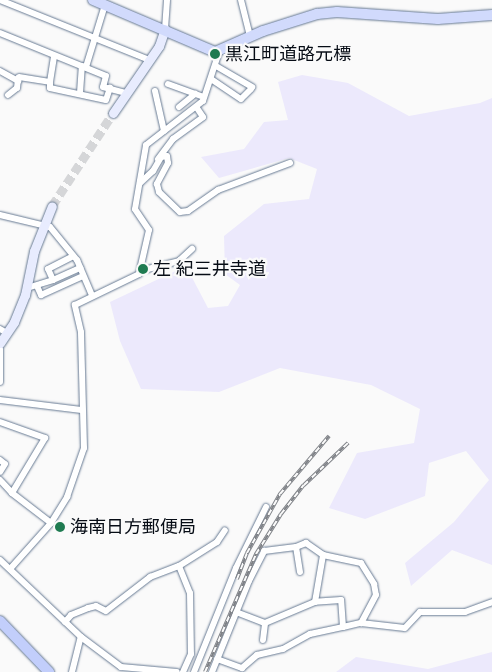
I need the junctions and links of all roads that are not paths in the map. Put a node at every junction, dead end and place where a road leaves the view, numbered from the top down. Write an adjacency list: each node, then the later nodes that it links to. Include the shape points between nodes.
1 (0, 0): 10 (street)
2 (93, 0): 5 (main road)
3 (167, 0): 7 (street)
4 (241, 0): 9 (street)
5 (105, 5): 7 (main road); 10 (street)
6 (492, 15): 9 (main road, via 438,19 337,12 317,14)
7 (165, 29): 11 (main road); 13 (main road)
8 (0, 34): 12 (street)
9 (250, 36): 11 (main road)
10 (97, 39): 13 (street); 15 (street)
11 (219, 52): 14 (street)
12 (54, 56): 15 (street); 19 (street)
13 (149, 60): 23 (main road)
14 (216, 66): 18 (street); 28 (street, via 252,88)
15 (84, 67): 21 (street, via 106,76 103,87); 24 (street)
16 (0, 72): 17 (street)
17 (19, 78): 19 (street); 26 (street, via 16,88)
18 (211, 79): 27 (street); 28 (street)
19 (50, 82): 24 (street, via 50,88)
20 (168, 84): 25 (street)
21 (110, 88): 23 (street); 24 (street, via 106,100)
22 (155, 91): 33 (street)
23 (126, 92): 32 (main road)
24 (80, 93)
25 (195, 94): 27 (street); 30 (street)
26 (8, 95)
27 (204, 98): 31 (street)
28 (241, 99): 29 (street)
29 (248, 104)
30 (179, 107)
31 (197, 108): 33 (street); 35 (street, via 203,117 173,139 158,156)
32 (113, 113)
33 (164, 131): 36 (street, via 146,145)
34 (290, 163): 35 (street, via 218,190 188,211 180,212 159,192 156,184 168,163 167,156 161,157)
35 (157, 164): 36 (street)
36 (140, 183): 43 (street, via 135,208 149,230)
37 (52, 206): 39 (main road)
38 (0, 215): 39 (street)
39 (44, 223): 41 (street, via 50,226); 47 (main road)
40 (192, 249): 43 (street, via 178,261)
41 (73, 256): 42 (street); 45 (street, via 48,269)
42 (80, 268): 44 (street); 45 (street)
43 (140, 271): 48 (street, via 133,279)
44 (83, 276): 46 (street, via 41,295); 48 (street)
45 (53, 280): 46 (street)
46 (37, 286): 47 (street)
47 (26, 288): 49 (main road)
48 (92, 296): 54 (street, via 75,305 81,332)
49 (4, 331): 50 (main road)
50 (0, 343)
51 (0, 349): 52 (street)
52 (0, 382)
53 (0, 400): 54 (street)
54 (81, 410): 61 (street, via 84,448 67,497)
55 (0, 422): 59 (street, via 45,438)
56 (0, 460): 57 (street, via 5,464)
57 (0, 472)
58 (0, 480): 59 (street)
59 (12, 493): 61 (street)
60 (266, 507): 86 (street, via 236,568)
61 (51, 522): 67 (street)
62 (225, 530): 66 (street, via 217,542)
63 (296, 547): 64 (street, via 306,543); 68 (street); 71 (street, via 264,551)
64 (323, 555): 69 (street); 74 (street, via 361,563 374,584 376,595)
65 (0, 560): 67 (street)
66 (179, 566): 73 (street, via 150,577 106,610 96,606 88,608 71,615); 85 (street, via 190,594 191,654)
67 (10, 569): 73 (street)
68 (300, 572)
69 (315, 602): 75 (street); 76 (street, via 341,600)
70 (492, 602): 74 (street, via 465,612 420,612 405,628)
71 (236, 612): 75 (street); 79 (street)
72 (0, 621): 82 (highway)
73 (65, 622): 77 (street)
74 (361, 623): 76 (street)
75 (265, 624): 78 (street)
76 (343, 626): 79 (street, via 310,634 283,649 257,656 242,668)
77 (81, 637): 80 (street); 83 (street)
78 (263, 640)
79 (217, 659): 87 (street)
80 (119, 669): 81 (street)
81 (143, 669): 84 (street)
82 (48, 672)
83 (72, 672)
84 (177, 672)
85 (183, 672)
86 (194, 672)
87 (212, 672)

